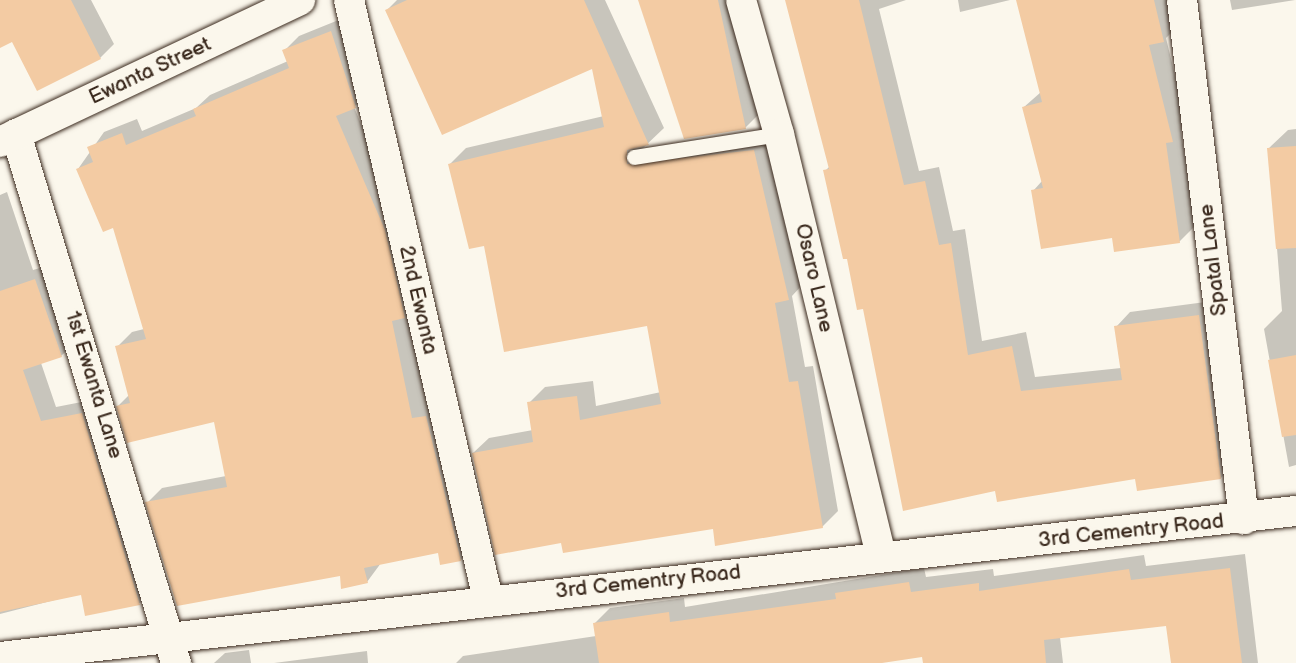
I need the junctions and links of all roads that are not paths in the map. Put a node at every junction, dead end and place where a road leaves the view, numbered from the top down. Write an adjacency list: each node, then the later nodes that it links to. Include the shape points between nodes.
1 (300, 0): 6 (street, Ewanta Street)
2 (349, 0): 11 (street, 2nd Ewanta)
3 (741, 0): 5 (street, Osaro Lane)
4 (1182, 0): 9 (street, Spatal Lane)
5 (779, 134): 7 (lane); 10 (street, Osaro Lane)
6 (8, 138): 12 (street, 1st Ewanta Lane)
7 (634, 157)
8 (1296, 511): 9 (street, 3rd Cementry Road)
9 (1244, 519): 10 (street, 3rd Cementry Road)
10 (881, 557): 11 (street, 3rd Cementry Road)
11 (488, 599): 12 (street, 3rd Cementry Road)
12 (174, 649): 13 (street, 3rd Cementry Road)
13 (0, 657)

